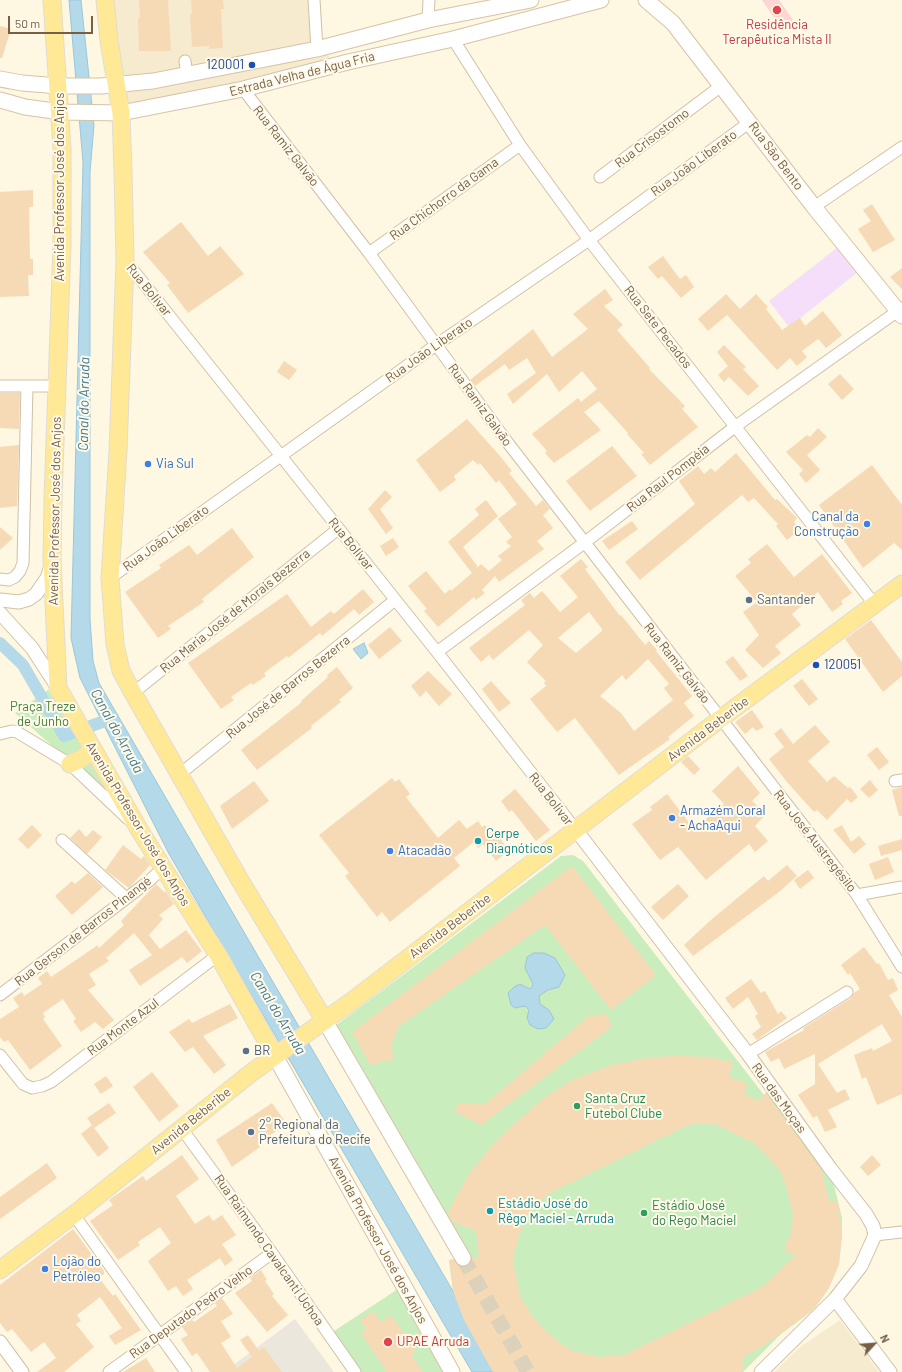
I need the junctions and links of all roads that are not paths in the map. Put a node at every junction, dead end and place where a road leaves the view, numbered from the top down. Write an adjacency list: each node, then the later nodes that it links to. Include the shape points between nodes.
1 (52, 0): 15 (main road, Avenida Professor José dos Anjos)
2 (105, 0): 14 (main road, via 109,40)
3 (314, 0): 12 (street)
4 (429, 0): 9 (street)
5 (531, 0): 9 (main road, Estrada Velha de Água Fria)
6 (601, 0): 11 (main road, Estrada Velha de Água Fria)
7 (646, 0): 10 (main road, Rua São Bento)
8 (662, 0): 10 (main road)
9 (428, 20): 12 (main road, Estrada Velha de Água Fria)
10 (672, 23): 16 (main road, Rua São Bento)
11 (453, 39): 17 (main road, Estrada Velha de Água Fria); 22 (street, Rua Sete Pecados)
12 (317, 49): 14 (main road, Estrada Velha de Água Fria, via 186,68)
13 (0, 79): 15 (main road, Estrada Velha de Água Fria)
14 (109, 85): 15 (main road, Estrada Velha de Água Fria); 20 (main road)
15 (67, 86): 19 (main road, Avenida Professor José dos Anjos)
16 (721, 86): 21 (main road, Rua São Bento); 24 (street, Rua Crisostomo)
17 (243, 89): 20 (main road, Estrada Velha de Água Fria); 27 (street, Rua Ramiz Galvão)
18 (0, 102): 19 (main road, Estrada Velha de Água Fria)
19 (69, 112): 20 (main road, Estrada Velha de Água Fria); 33 (main road, Avenida Professor José dos Anjos)
20 (121, 113): 28 (main road)
21 (750, 122): 25 (main road, Rua São Bento); 26 (street, Rua João Liberato)
22 (520, 145): 26 (street, Rua Sete Pecados); 27 (street, Rua Chichorro da Gama)
23 (902, 147): 25 (street)
24 (600, 177)
25 (814, 207): 29 (main road, Rua São Bento)
26 (589, 240): 30 (street, Rua João Liberato); 34 (street, Rua Sete Pecados)
27 (369, 253): 30 (street, Rua Ramiz Galvão)
28 (125, 260): 35 (street, Rua Bolivar); 40 (main road, via 118,451)
29 (901, 311): 34 (street, Rua Raul Pompéia)
30 (436, 345): 35 (street, Rua João Liberato); 37 (street, Rua Ramiz Galvão)
31 (0, 386): 32 (street)
32 (27, 386): 33 (street); 39 (street, via 23,563 15,577 9,580)
33 (57, 386): 38 (main road, Avenida Professor José dos Anjos)
34 (736, 426): 37 (street, Rua Raul Pompéia); 44 (street, Rua Sete Pecados)
35 (281, 455): 36 (street, Rua Bolivar); 40 (street, Rua João Liberato)
36 (338, 529): 43 (street, Rua Bolivar); 48 (street, Rua Maria José de Morais Bezerra)
37 (584, 543): 46 (street, Rua Raul Pompéia); 49 (street, Rua Ramiz Galvão)
38 (52, 560): 42 (street, via 47,578 36,594 19,602); 47 (main road, Avenida Professor José dos Anjos)
39 (0, 578)
40 (110, 578): 48 (main road, via 115,644 122,671)
41 (902, 584): 44 (main road, Avenida Beberibe)
42 (0, 600)
43 (395, 600): 46 (street, Rua Bolivar); 53 (street, Rua José de Barros Bezerra)
44 (875, 605): 49 (main road, Avenida Beberibe)
45 (0, 613): 47 (street, via 32,648)
46 (437, 652): 55 (street, Rua Bolivar)
47 (58, 688): 51 (main road, Avenida Professor José dos Anjos)
48 (133, 693): 53 (main road)
49 (720, 720): 55 (main road, Avenida Beberibe); 59 (street, Rua José Austregésilo)
50 (1, 733): 52 (street, via 17,732)
51 (91, 748): 52 (main road); 54 (main road, Avenida Professor José dos Anjos)
52 (70, 764): 54 (street)
53 (180, 774): 65 (main road)
54 (140, 830): 57 (main road, Avenida Professor José dos Anjos)
55 (576, 830): 65 (main road, Avenida Beberibe); 67 (street, Rua das Moças)
56 (62, 840): 60 (street)
57 (164, 867): 60 (street, Rua Gerson de Barros Pinangé); 61 (main road, Avenida Professor José dos Anjos)
58 (902, 887): 59 (street)
59 (857, 895): 62 (street, Rua José Austregésilo)
60 (126, 898): 64 (street, Rua Gerson de Barros Pinangé)
61 (218, 955): 66 (main road, Avenida Professor José dos Anjos); 68 (street, Rua Monte Azul, via 51,1082 32,1088 23,1084)
62 (902, 967)
63 (847, 992): 67 (street)
64 (0, 995)
65 (318, 1026): 66 (main road, Avenida Beberibe); 74 (main road)
66 (279, 1053): 69 (main road, Avenida Beberibe); 84 (main road, Avenida Professor José dos Anjos)
67 (748, 1054): 72 (street, Rua das Moças, via 866,1214)
68 (0, 1055)
69 (182, 1129): 70 (main road, Avenida Beberibe); 73 (street, Rua Raimundo Cavalcanti Uchoa)
70 (74, 1215): 75 (main road, Avenida Beberibe); 77 (street)
71 (902, 1232): 72 (street)
72 (875, 1235): 76 (street, via 861,1266)
73 (272, 1253): 77 (street, Rua Deputado Pedro Velho); 83 (street, Rua Raimundo Cavalcanti Uchoa)
74 (463, 1258)
75 (0, 1270)
76 (835, 1299): 79 (street); 85 (street)
77 (159, 1335): 81 (street, Rua Deputado Pedro Velho); 82 (street)
78 (0, 1342): 80 (street)
79 (887, 1371)
80 (22, 1372)
81 (109, 1372)
82 (186, 1372)
83 (355, 1372)
84 (452, 1372)
85 (761, 1372)

